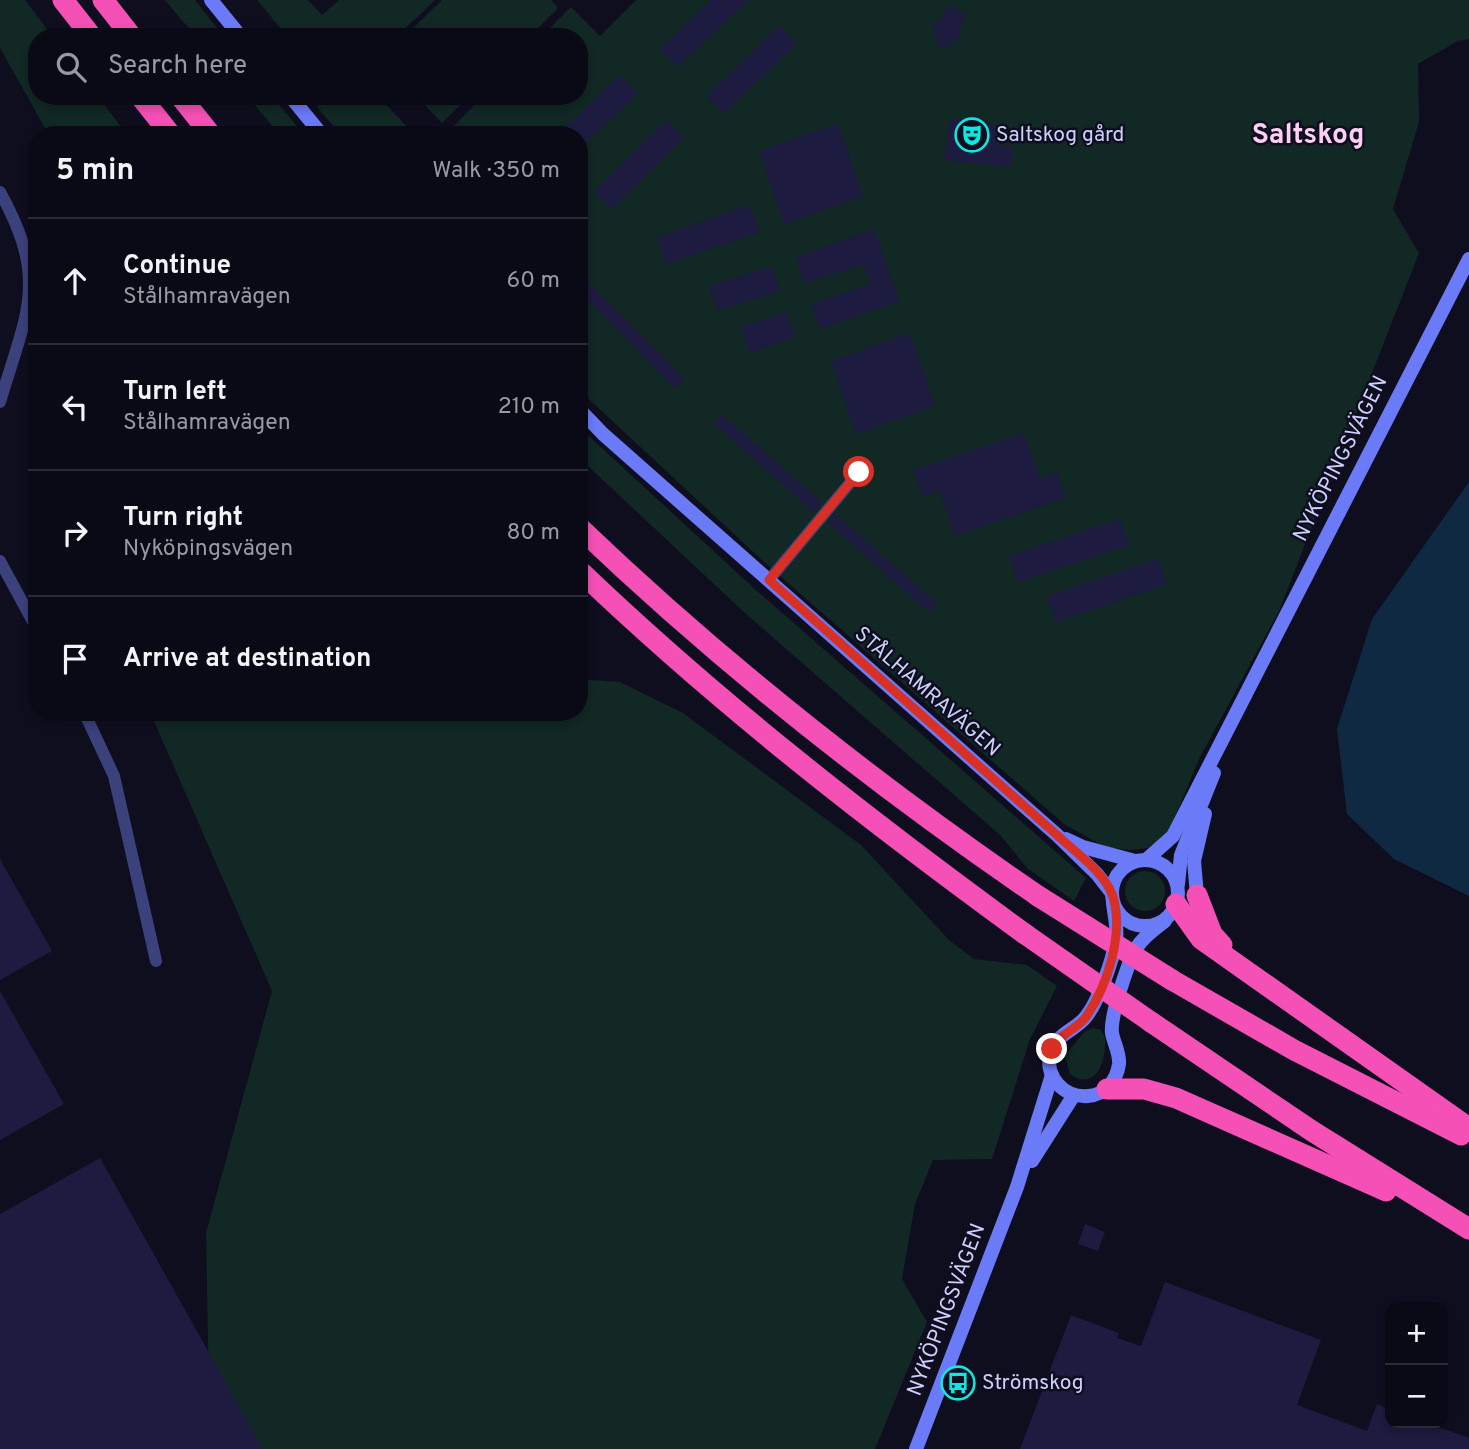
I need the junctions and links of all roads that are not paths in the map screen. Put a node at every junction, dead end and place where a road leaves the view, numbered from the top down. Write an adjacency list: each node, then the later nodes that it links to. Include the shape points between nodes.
1 (63, 0): 4 (highway)
2 (103, 0): 5 (highway)
3 (211, 0): 6 (main road)
4 (85, 28)
5 (125, 28)
6 (234, 28)
7 (147, 105): 10 (highway)
8 (187, 105): 11 (highway)
9 (297, 105): 12 (main road)
10 (164, 126)
11 (204, 126)
12 (315, 126)
13 (0, 192): 14 (street)
14 (28, 257)
15 (1469, 258): 25 (main road, NYKÖPINGSVÄGEN)
16 (28, 295): 17 (street)
17 (0, 402)
18 (588, 418): 23 (main road, STÅLHAMRAVÄGEN)
19 (859, 472): 23 (street)
20 (588, 535): 39 (highway, bridge, via 729,663 931,823 1172,980 1294,1050)
21 (0, 561): 24 (street)
22 (588, 578): 41 (highway, bridge, via 803,765 1025,934)
23 (769, 580): 28 (main road, STÅLHAMRAVÄGEN)
24 (28, 612)
25 (1251, 679): 27 (main road, NYKÖPINGSVÄGEN); 29 (main road, NYKÖPINGSVÄGEN, via 1173,836)
26 (88, 721): 33 (street, via 114,776)
27 (1215, 771): 30 (main road, via 1195,861); 32 (main road, NYKÖPINGSVÄGEN, via 1181,855)
28 (1057, 835): 29 (main road, STÅLHAMRAVÄGEN, via 1083,847); 31 (main road, STÅLHAMRAVÄGEN, via 1097,874)
29 (1140, 860): 31 (main road, via 1116,877); 32 (main road, via 1165,866)
30 (1197, 895): 34 (highway, via 1212,934)
31 (1112, 897): 32 (main road, via 1117,912 1132,924 1149,927); 35 (main road, NYKÖPINGSVÄGEN, via 1117,938 1103,981 1088,1014 1056,1040 1050,1058)
32 (1173, 903): 34 (highway, via 1201,939); 36 (main road, via 1137,947 1112,1023 1119,1066)
33 (156, 961)
34 (1252, 973): 38 (highway)
35 (1052, 1075): 37 (main road, via 1063,1090); 40 (main road, NYKÖPINGSVÄGEN)
36 (1107, 1088): 37 (main road, via 1092,1096); 41 (highway, via 1144,1089 1176,1098)
37 (1074, 1095): 40 (main road, NYKÖPINGSVÄGEN)
38 (1469, 1128)
39 (1469, 1139)
40 (1017, 1187): 42 (main road, NYKÖPINGSVÄGEN)
41 (1462, 1226)
42 (916, 1449)

